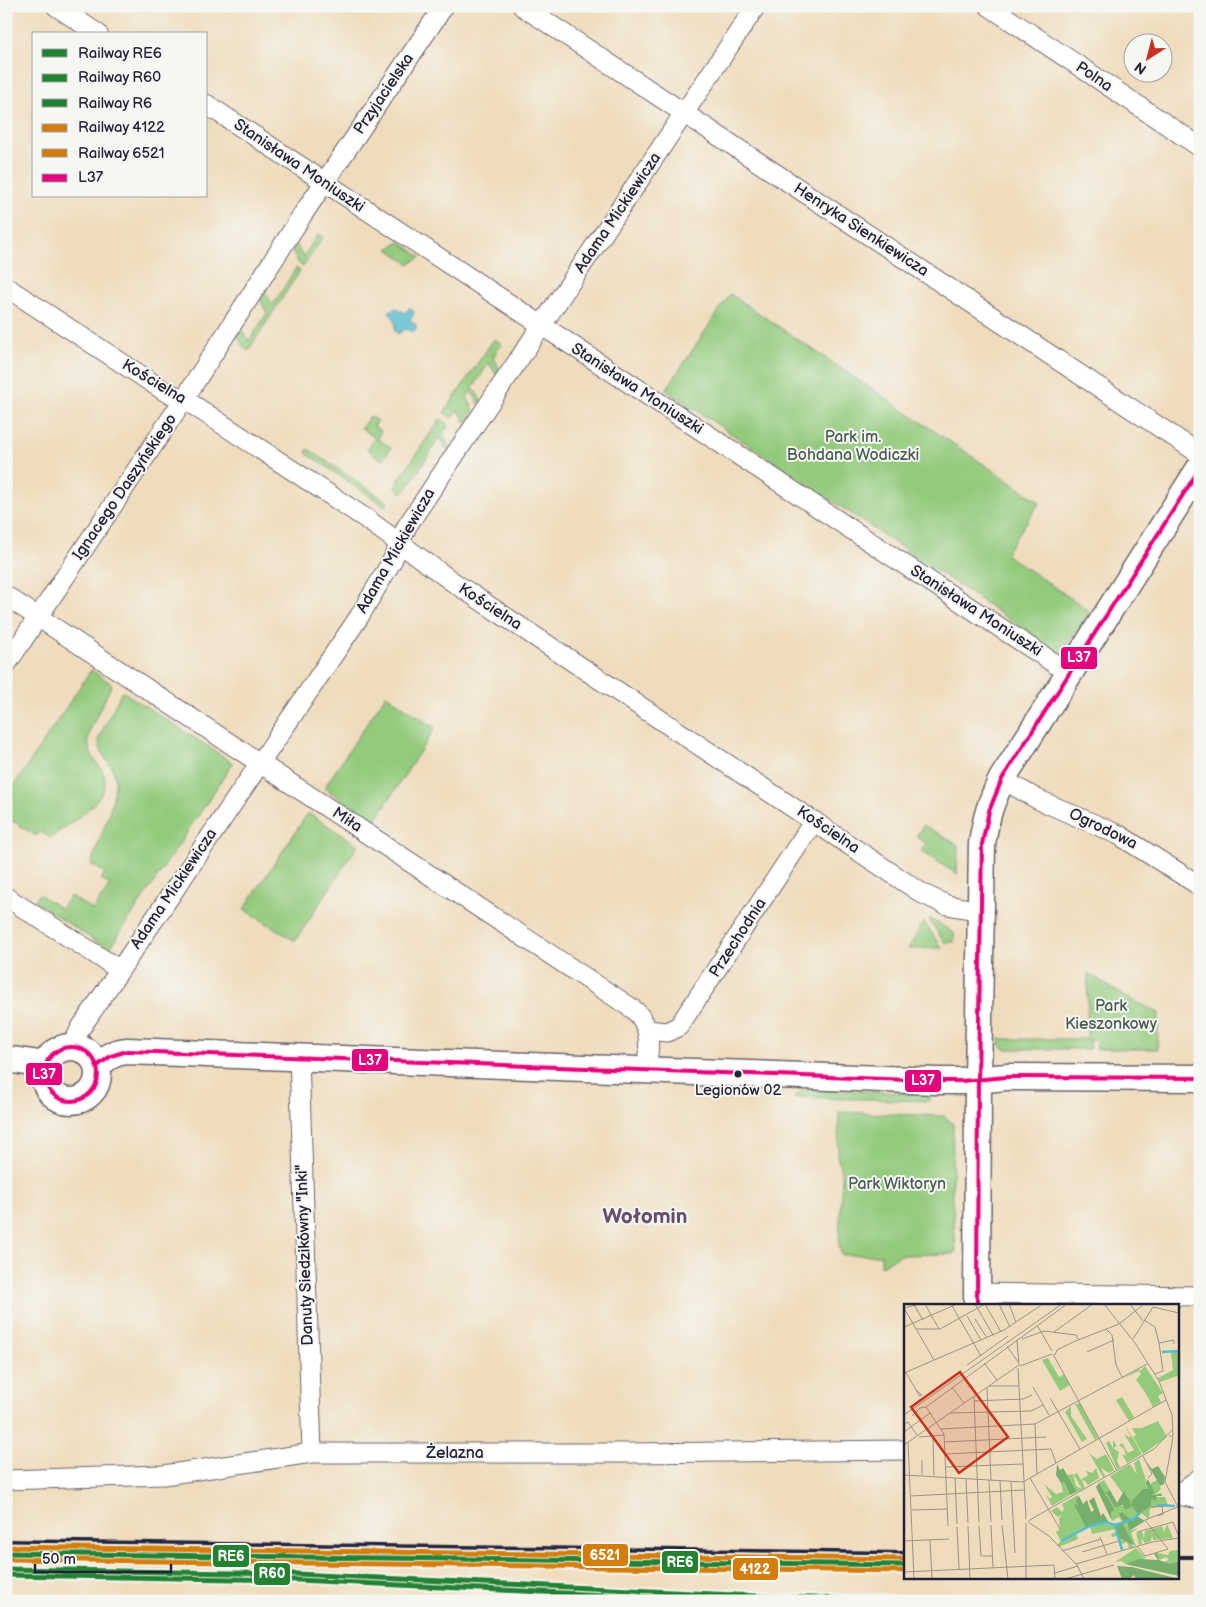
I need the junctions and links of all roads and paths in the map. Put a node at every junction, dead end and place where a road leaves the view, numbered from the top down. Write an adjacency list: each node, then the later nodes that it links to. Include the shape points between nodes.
1 (56, 6): 6 (street)
2 (444, 6): 10 (street, Przyjacielska)
3 (522, 6): 8 (street, Henryka Sienkiewicza)
4 (756, 6): 8 (street, Adama Mickiewicza)
5 (989, 6): 9 (street, Polna)
6 (95, 32)
7 (208, 105): 10 (street, Stanisława Moniuszki)
8 (685, 113): 12 (street, Adama Mickiewicza); 14 (street, Henryka Sienkiewicza)
9 (1200, 147)
10 (325, 182): 12 (street, Stanisława Moniuszki); 13 (street, Ignacego Daszyńskiego)
11 (6, 287): 13 (street, Kościelna, via 166,392)
12 (542, 327): 16 (street, Adama Mickiewicza, via 407,526); 20 (street, Stanisława Moniuszki)
13 (184, 399): 16 (street, Kościelna); 18 (street, Ignacego Daszyńskiego)
14 (1200, 454)
15 (1200, 468): 20 (street)
16 (401, 544): 21 (street, Adama Mickiewicza, via 358,617); 23 (street, Kościelna, via 453,582)
17 (6, 596): 18 (street, Miła)
18 (38, 617): 19 (street, Ignacego Daszyńskiego); 21 (street, Miła)
19 (6, 665)
20 (1069, 673): 22 (street)
21 (260, 763): 27 (street, Adama Mickiewicza); 28 (street, Miła, via 633,1009)
22 (1002, 779): 24 (street, Ogrodowa, via 1037,799 1119,834); 26 (street, via 990,804 982,844)
23 (814, 821): 26 (street, Kościelna, via 931,898 947,905); 28 (street, Przechodnia, via 679,1026 667,1032)
24 (1199, 884)
25 (6, 897): 27 (street)
26 (981, 911): 36 (street)
27 (120, 970): 29 (street, Adama Mickiewicza, via 80,1028)
28 (648, 1030): 34 (street)
29 (72, 1047): 32 (street, via 53,1054); 33 (street, via 85,1050)
30 (299, 1056): 33 (street, via 127,1051 110,1055); 34 (street); 40 (street, Danuty Siedzikówny "Inki")
31 (6, 1059): 32 (street)
32 (46, 1065): 33 (street, via 45,1080 52,1093 72,1102 85,1098 95,1087 99,1073)
33 (97, 1066)
34 (646, 1069): 36 (street, via 944,1081)
35 (1200, 1078): 36 (street)
36 (978, 1079): 38 (street)
37 (1200, 1296): 38 (street)
38 (977, 1299)
39 (904, 1450): 40 (street, Żelazna)
40 (312, 1453): 42 (street, Żelazna, via 164,1475)
41 (1200, 1478): 43 (street)
42 (6, 1480)
43 (1178, 1494)
44 (1178, 1495): 45 (street)
45 (1200, 1499)

